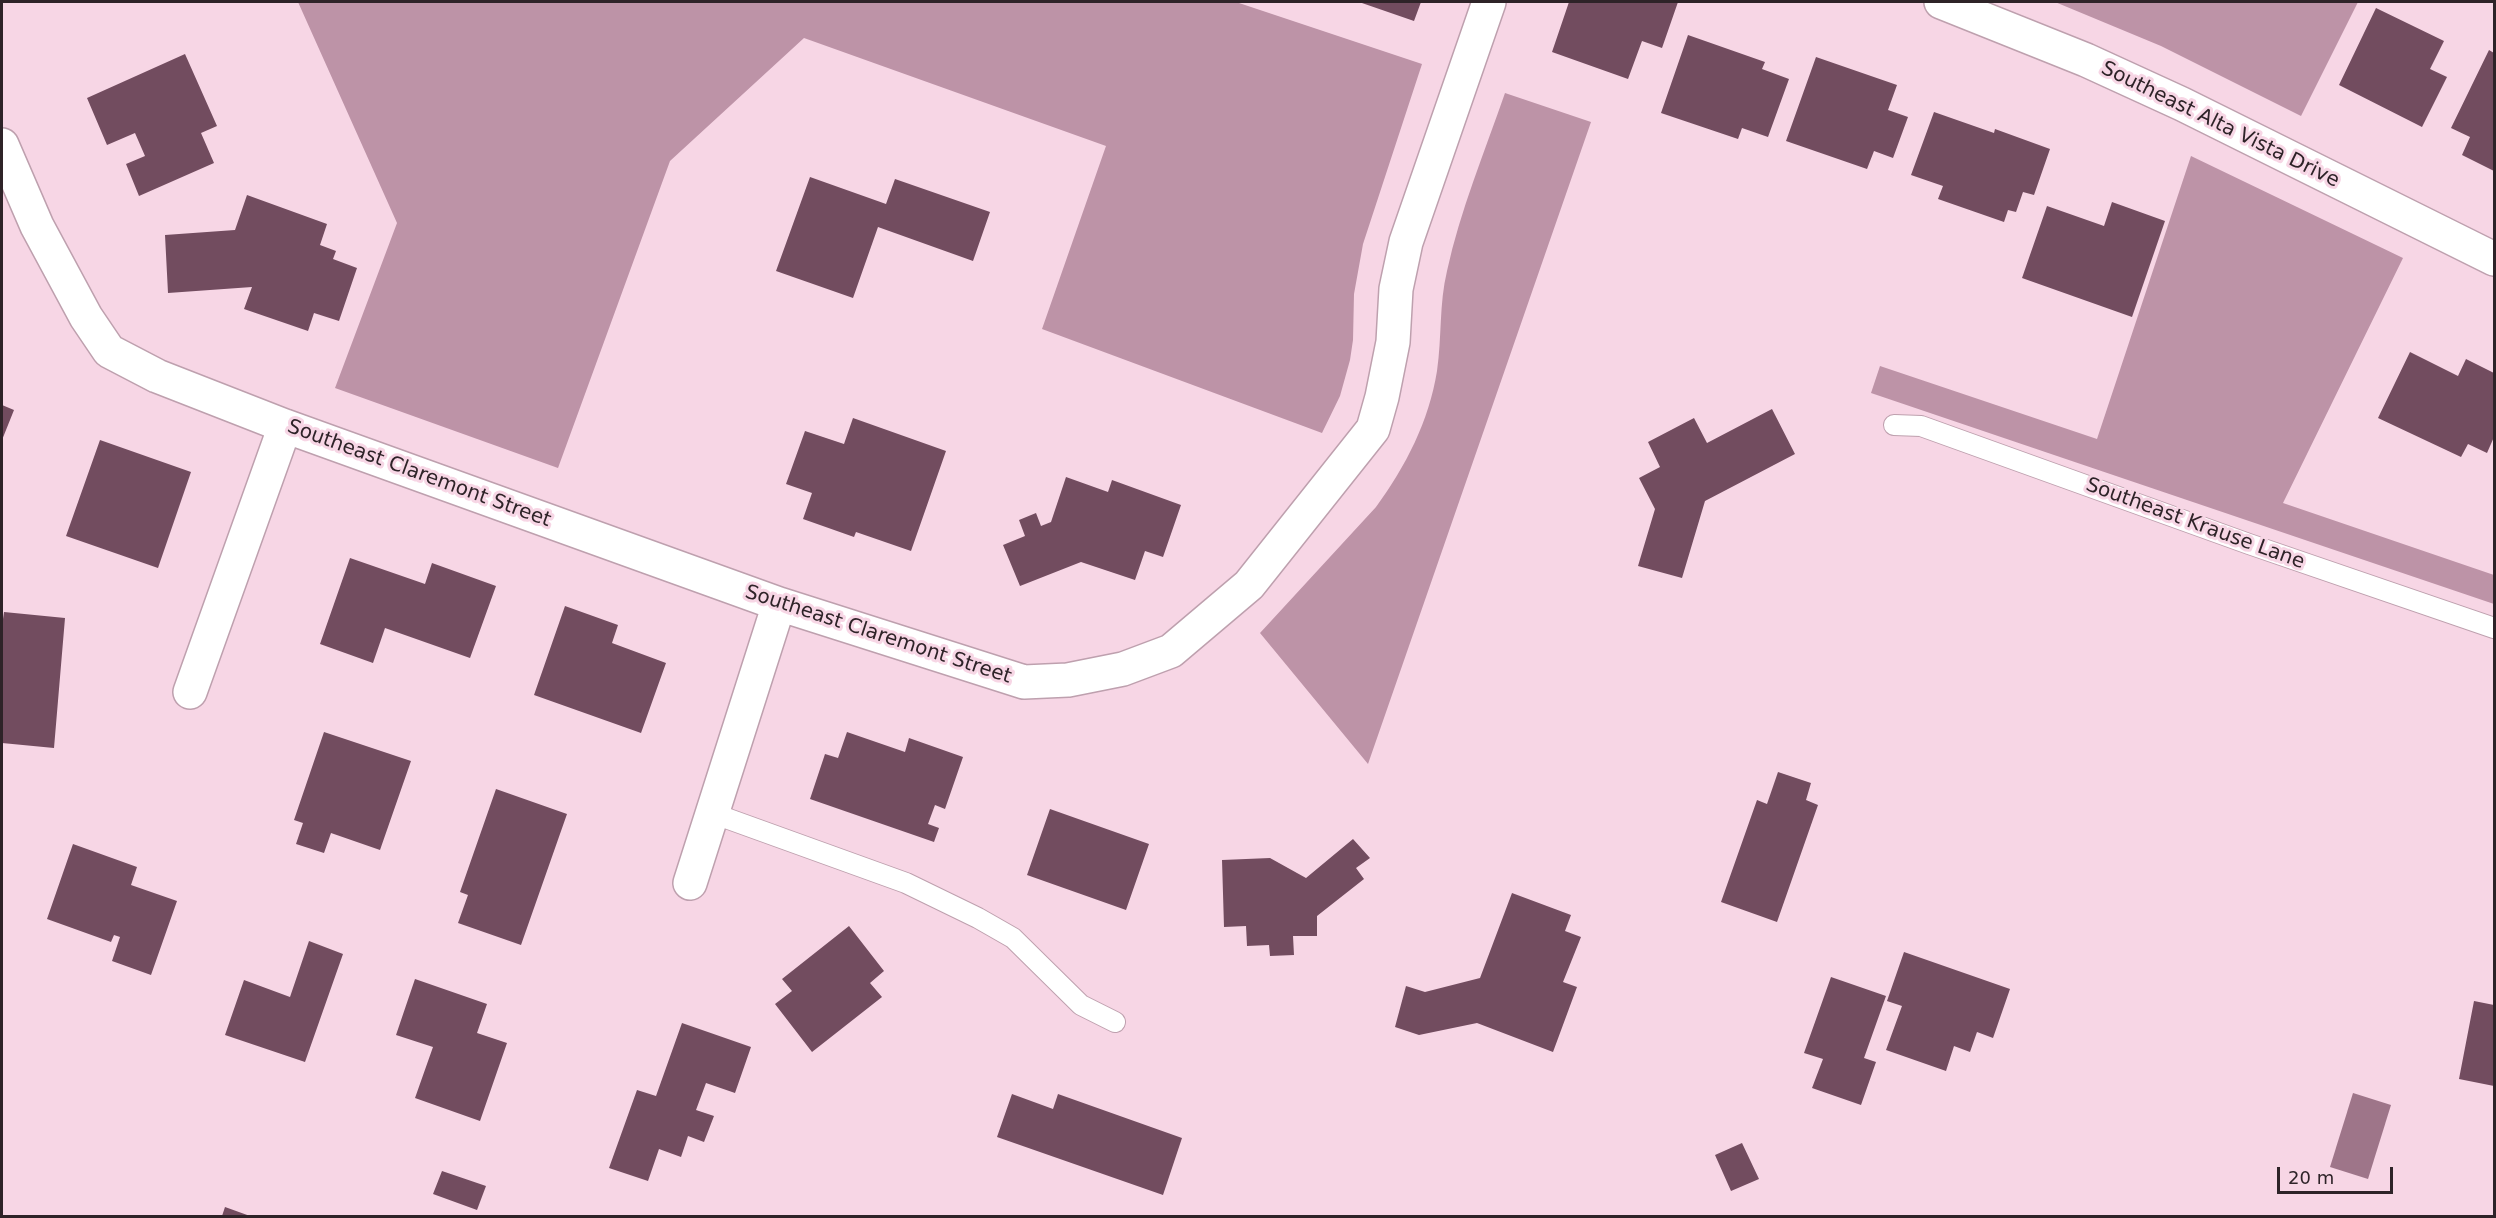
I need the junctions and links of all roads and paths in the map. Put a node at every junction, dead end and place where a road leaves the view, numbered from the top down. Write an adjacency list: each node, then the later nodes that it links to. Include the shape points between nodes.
1 (1489, 2): 7 (street, Southeast Claremont Street, via 1406,242 1396,289 1393,342 1373,429 1249,585 1171,651 1124,669 1068,680 1024,682)
2 (1941, 2): 4 (street, Southeast Alta Vista Drive, via 2086,60)
3 (2, 145): 6 (street, Southeast Claremont Street, via 37,226 109,351 157,376)
4 (2494, 259)
5 (1894, 425): 8 (lane, Southeast Krause Lane, via 1921,426)
6 (285, 426): 7 (street, Southeast Claremont Street); 9 (street)
7 (779, 604): 10 (street)
8 (2494, 628)
9 (190, 692)
10 (712, 813): 11 (street); 12 (lane, via 906,883 978,918 1013,938 1081,1005)
11 (690, 883)
12 (1115, 1022)

